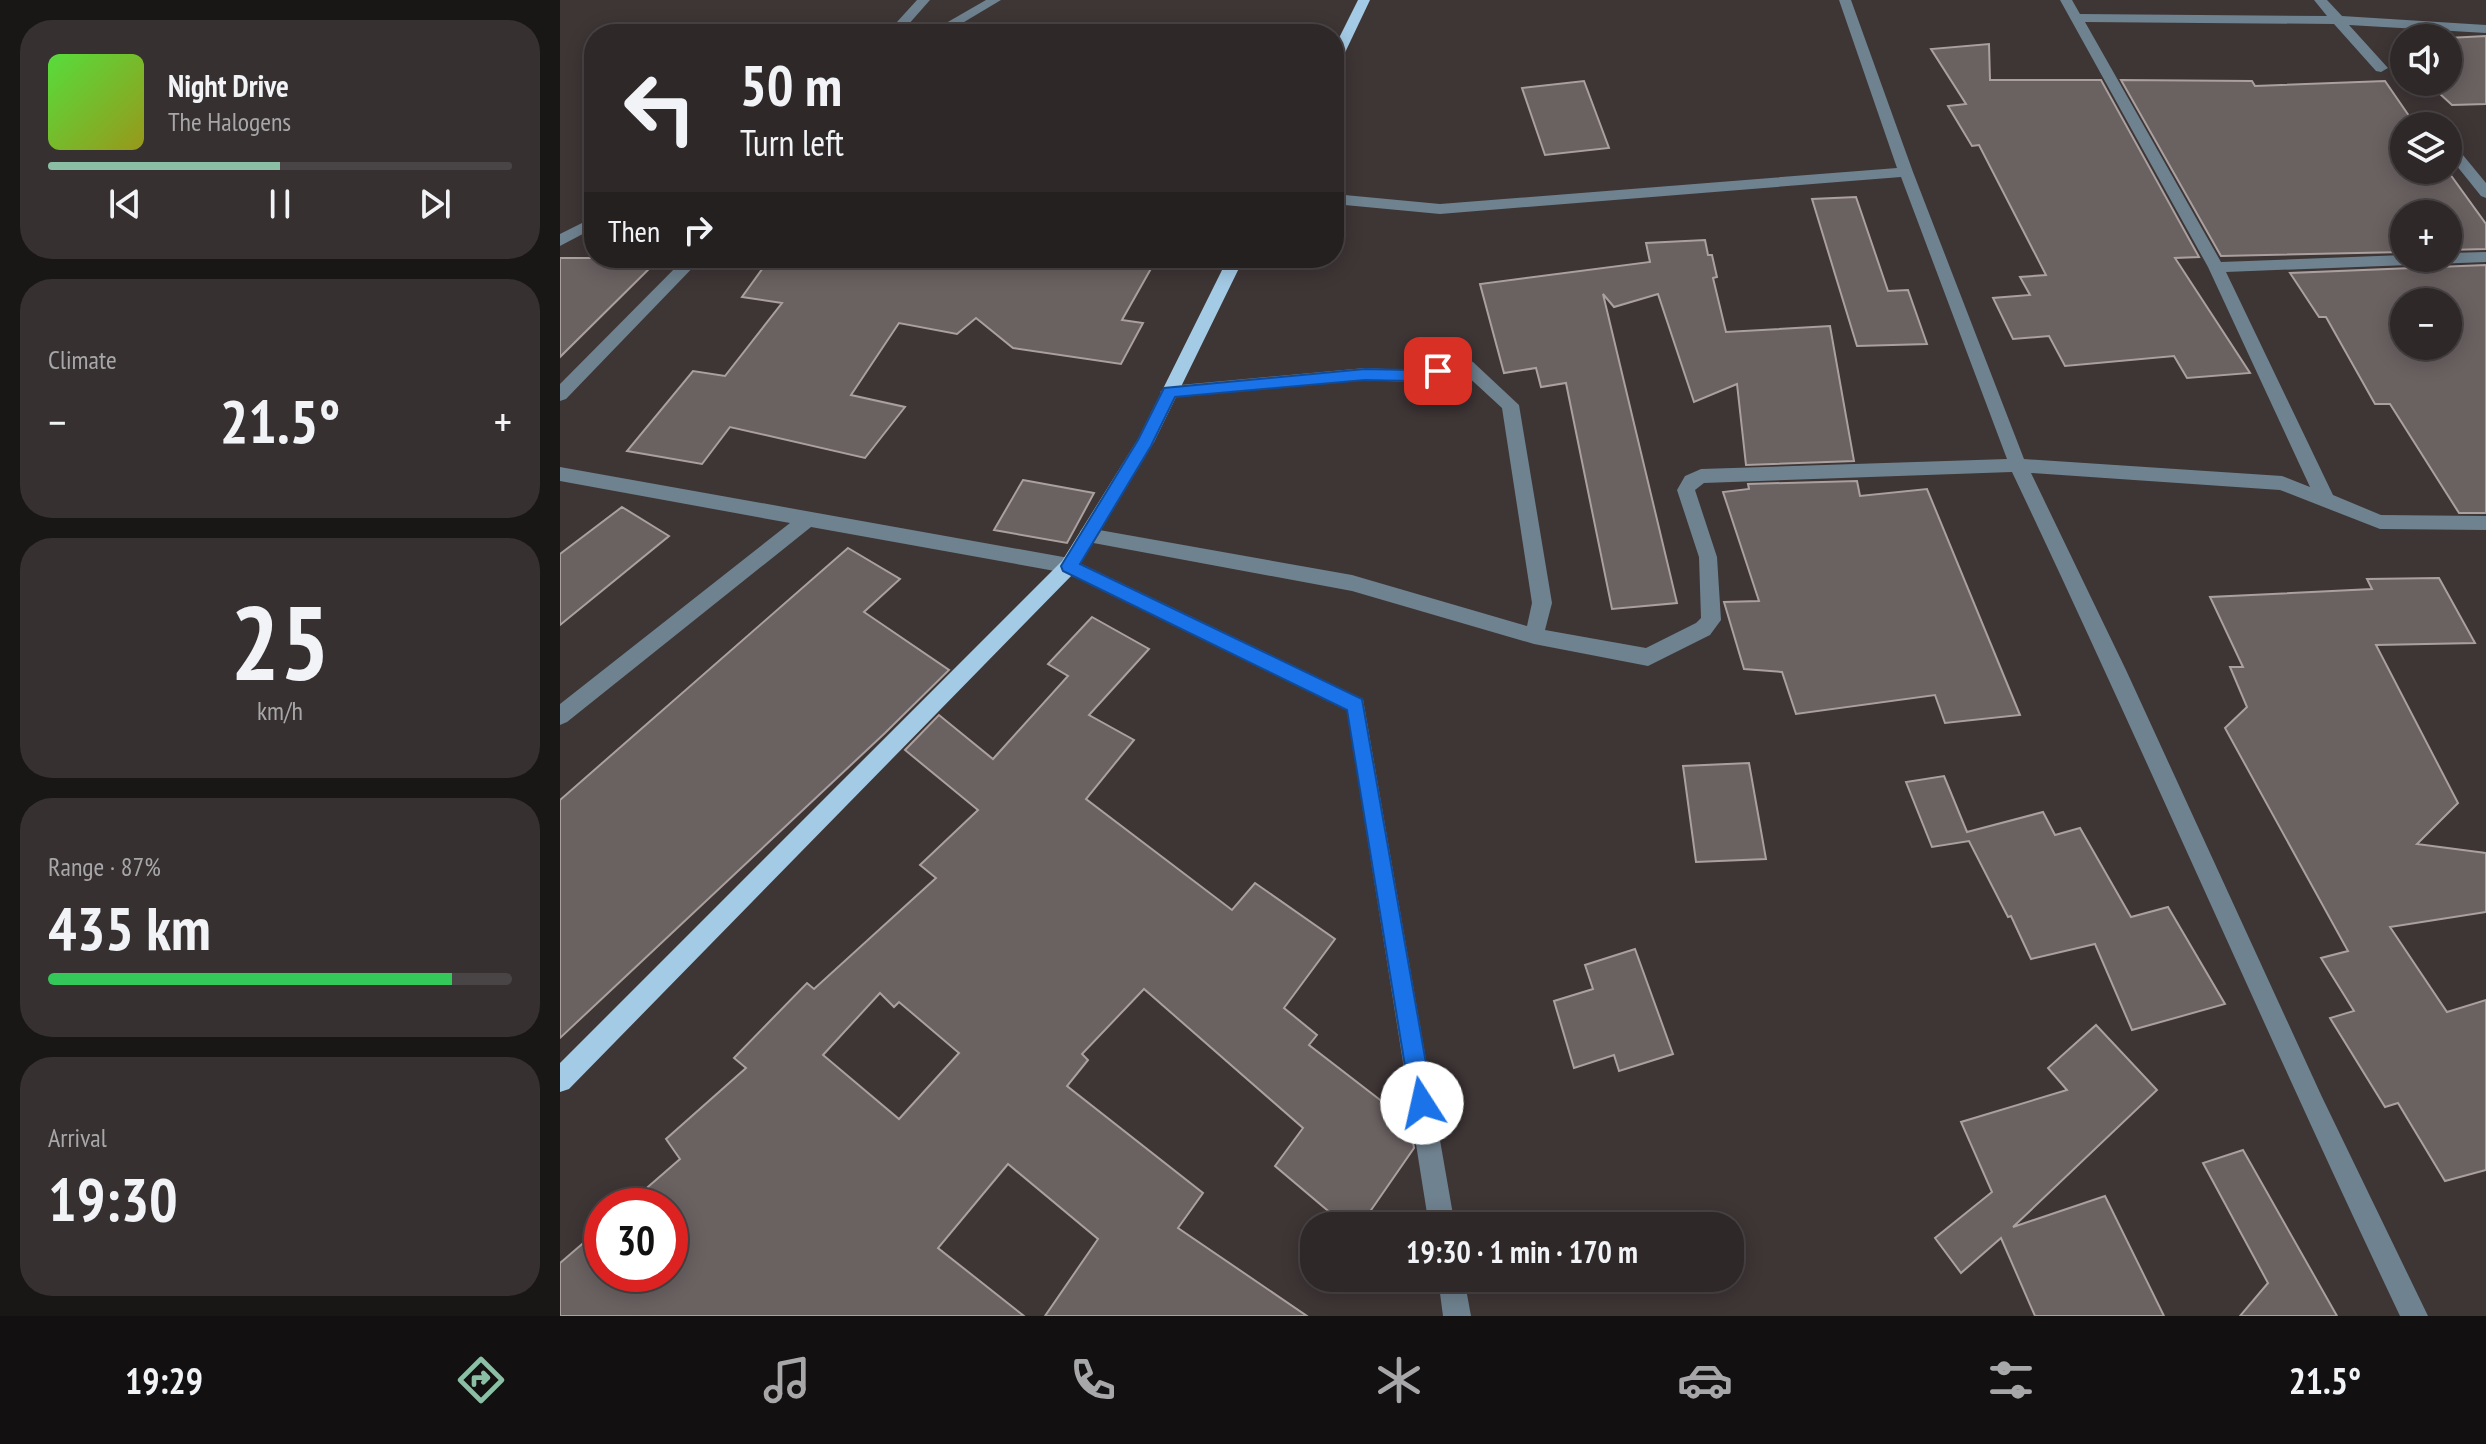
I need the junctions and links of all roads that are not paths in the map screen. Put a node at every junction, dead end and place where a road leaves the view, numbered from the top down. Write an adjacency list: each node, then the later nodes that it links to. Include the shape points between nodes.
1 (924, 0): 9 (street)
2 (995, 0): 10 (street)
3 (1364, 0): 12 (main road)
4 (1845, 0): 15 (street)
5 (2066, 0): 7 (street)
6 (2320, 0): 8 (street)
7 (2079, 18): 8 (street); 21 (street)
8 (2337, 20): 11 (street); 13 (street)
9 (902, 24)
10 (952, 24)
11 (2486, 29)
12 (1344, 41)
13 (2381, 68)
14 (2462, 163): 16 (street)
15 (1906, 172): 17 (street, via 1440,209); 26 (street)
16 (2486, 193)
17 (1344, 200)
18 (584, 228): 19 (street)
19 (560, 241)
20 (2486, 257): 21 (street)
21 (2216, 267): 28 (street)
22 (684, 268): 25 (street)
23 (1231, 268): 24 (main road)
24 (1169, 392): 31 (main road); 33 (street, via 1365,374 1409,376 1467,366 1510,405 1542,603)
25 (560, 395)
26 (2018, 465): 28 (street, via 2282,483); 33 (street, via 1701,476 1686,490 1708,557 1712,612 1703,629 1648,657); 39 (street)
27 (560, 474): 29 (street)
28 (2326, 501): 30 (street, via 2380,522)
29 (809, 518): 32 (street); 34 (street)
30 (2486, 523)
31 (1088, 535): 32 (main road); 33 (street, via 1352,583)
32 (1069, 566): 35 (main road); 36 (street, via 1356,705)
33 (1534, 636)
34 (560, 716)
35 (560, 1080)
36 (1440, 1212)
37 (1453, 1292): 38 (street)
38 (1457, 1316)
39 (2414, 1316)

